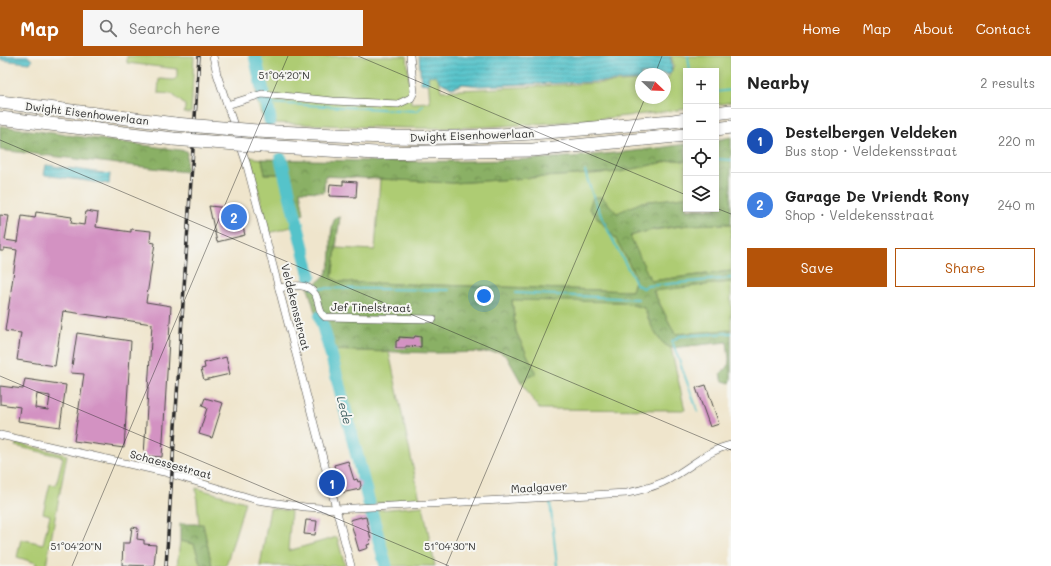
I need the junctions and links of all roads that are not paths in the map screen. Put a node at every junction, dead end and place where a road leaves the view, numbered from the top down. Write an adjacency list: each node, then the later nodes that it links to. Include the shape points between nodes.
1 (213, 56): 4 (street, Veldekensstraat)
2 (410, 56): 4 (street, via 414,92 411,98 398,104 262,94)
3 (0, 102): 8 (highway, Dwight Eisenhowerlaan, bridge, via 175,124 375,137 525,134)
4 (227, 105): 12 (street, Veldekensstraat, via 246,162)
5 (731, 111): 6 (highway)
6 (719, 113)
7 (0, 118): 11 (highway, Dwight Eisenhowerlaan, bridge, via 173,139 376,153 533,150)
8 (683, 119)
9 (731, 127): 10 (highway)
10 (719, 129)
11 (683, 135)
12 (279, 288): 13 (street, Jef Tinelstraat, via 299,285 309,289 316,294 320,311 325,317); 16 (street, Veldekensstraat)
13 (433, 319)
14 (0, 435): 16 (street, Schaessestraat, via 157,470 257,500)
15 (731, 446): 16 (street, Maalgaver, via 721,447 672,478 627,493)
16 (336, 509): 17 (street, Veldekensstraat)
17 (351, 566)

